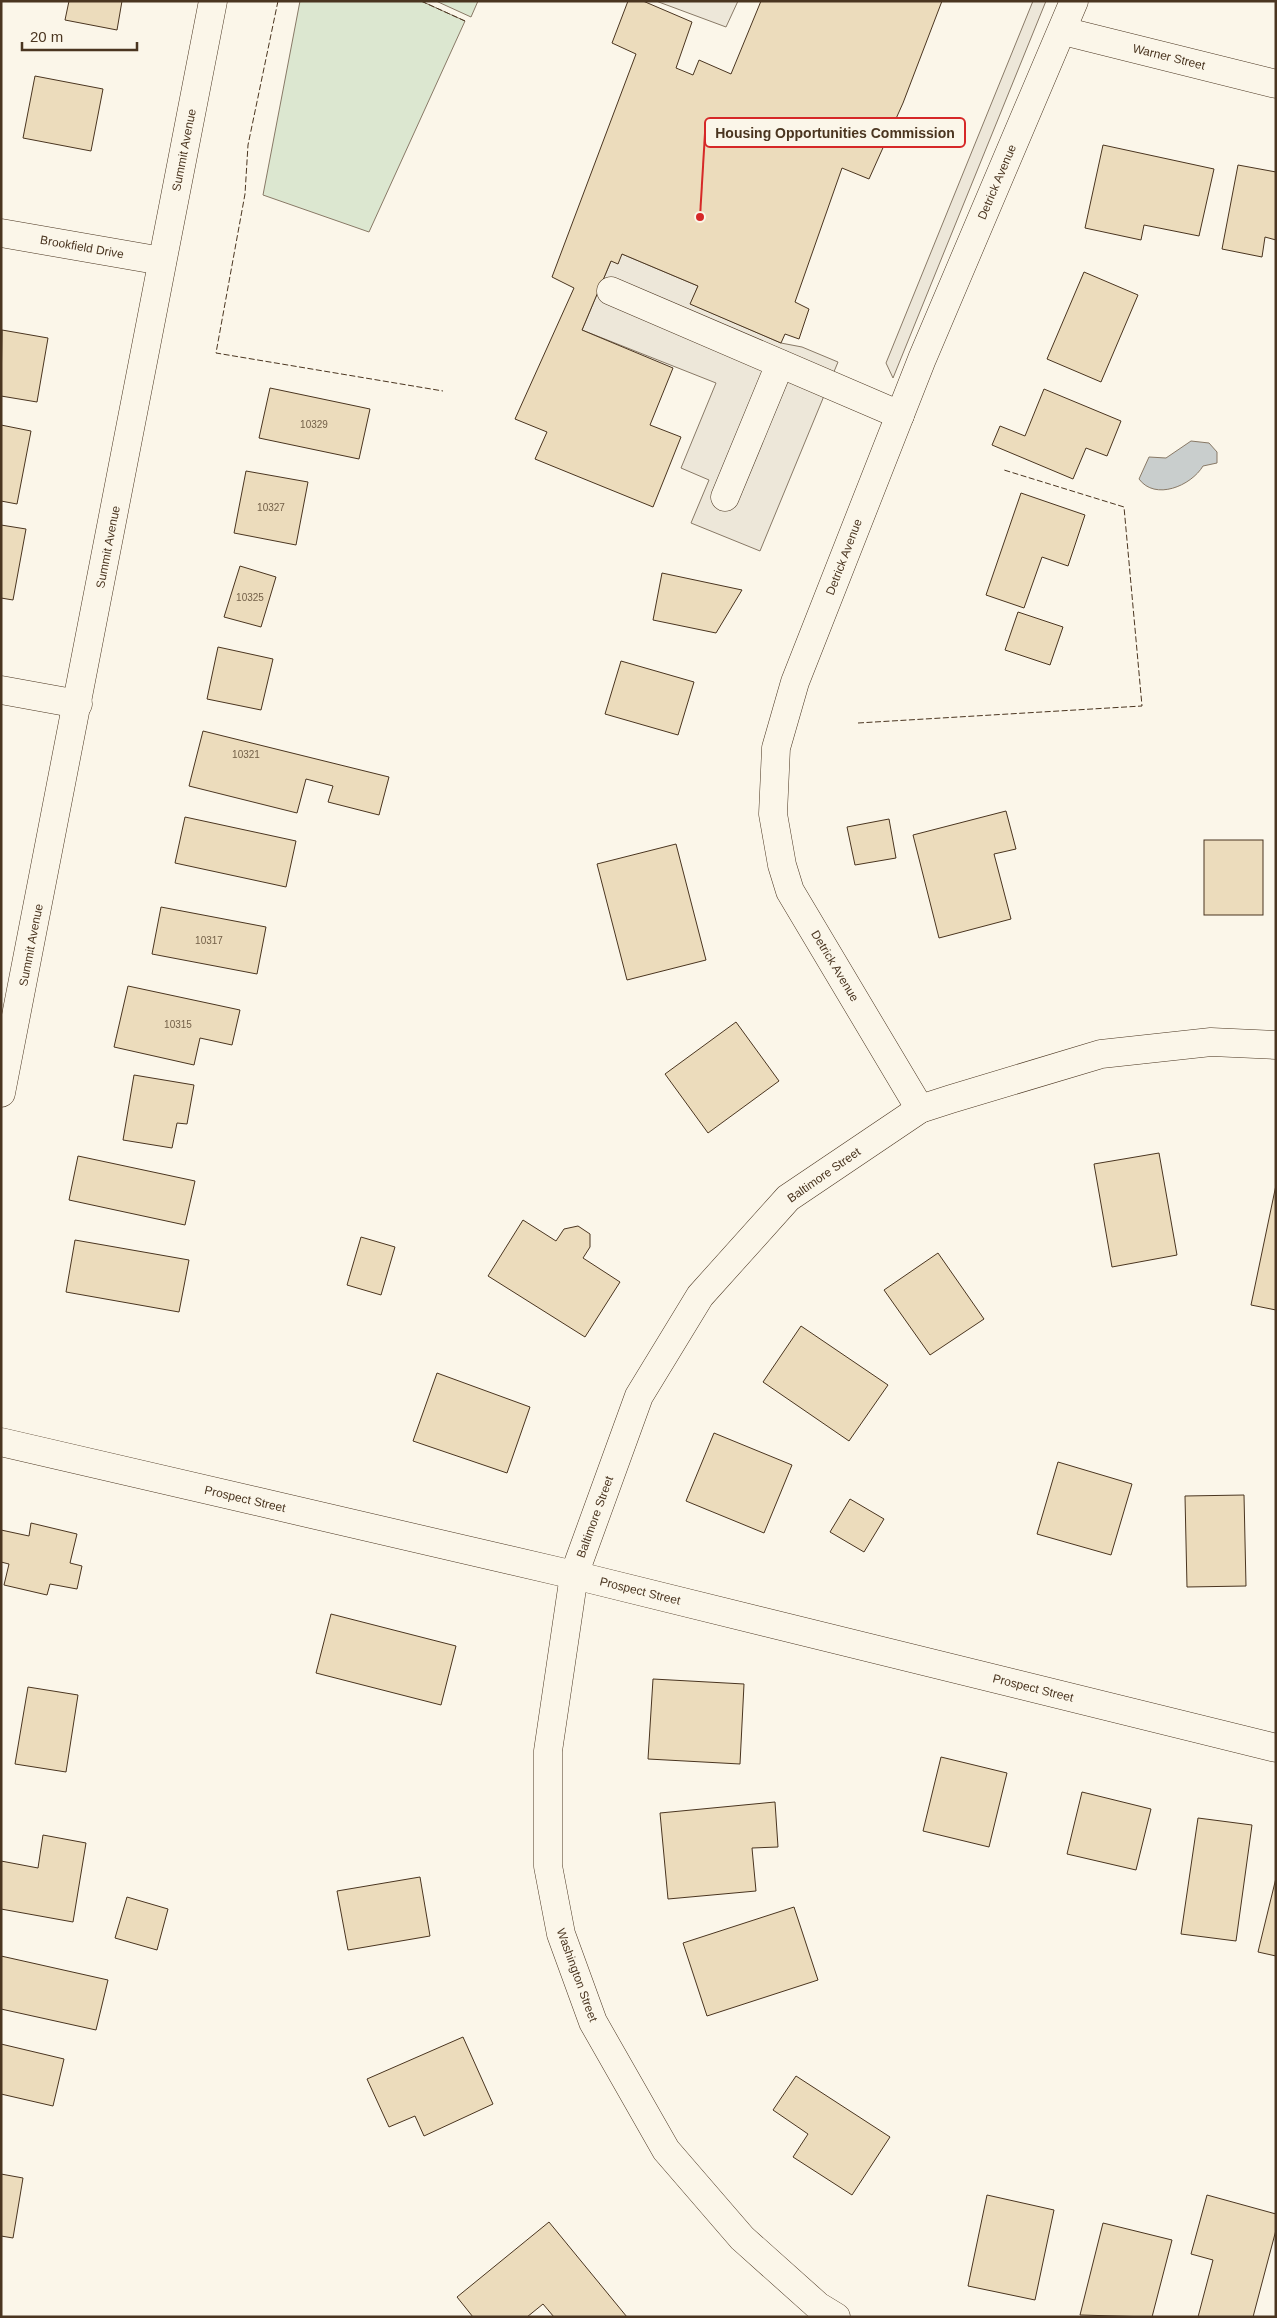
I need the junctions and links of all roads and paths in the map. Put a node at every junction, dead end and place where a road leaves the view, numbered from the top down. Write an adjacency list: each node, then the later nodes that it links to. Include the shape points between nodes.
1 (213, 1): 6 (street, Summit Avenue)
2 (1074, 1): 3 (street, Detrick Avenue)
3 (1063, 31): 4 (street, Warner Street); 9 (street, Detrick Avenue)
4 (1276, 84)
5 (1, 233): 6 (street, Brookfield Drive)
6 (162, 261): 12 (street, Summit Avenue)
7 (611, 291): 8 (street)
8 (780, 364): 9 (street); 10 (street)
9 (900, 415): 15 (street, Detrick Avenue, via 796,682 776,748 773,814 790,891)
10 (726, 497)
11 (1, 690): 12 (street)
12 (78, 704): 14 (street, Summit Avenue)
13 (1276, 1045): 15 (street, Baltimore Street, via 1211,1042 1101,1054)
14 (1, 1093)
15 (920, 1109): 17 (street, Baltimore Street, via 788,1198 700,1296 639,1396)
16 (1, 1442): 17 (street, Prospect Street)
17 (574, 1575): 18 (street, Prospect Street); 19 (street, Washington Street, via 548,1751 548,1866 561,1934 593,2022 666,2150 742,2238 818,2306)
18 (1276, 1748)
19 (836, 2317)

